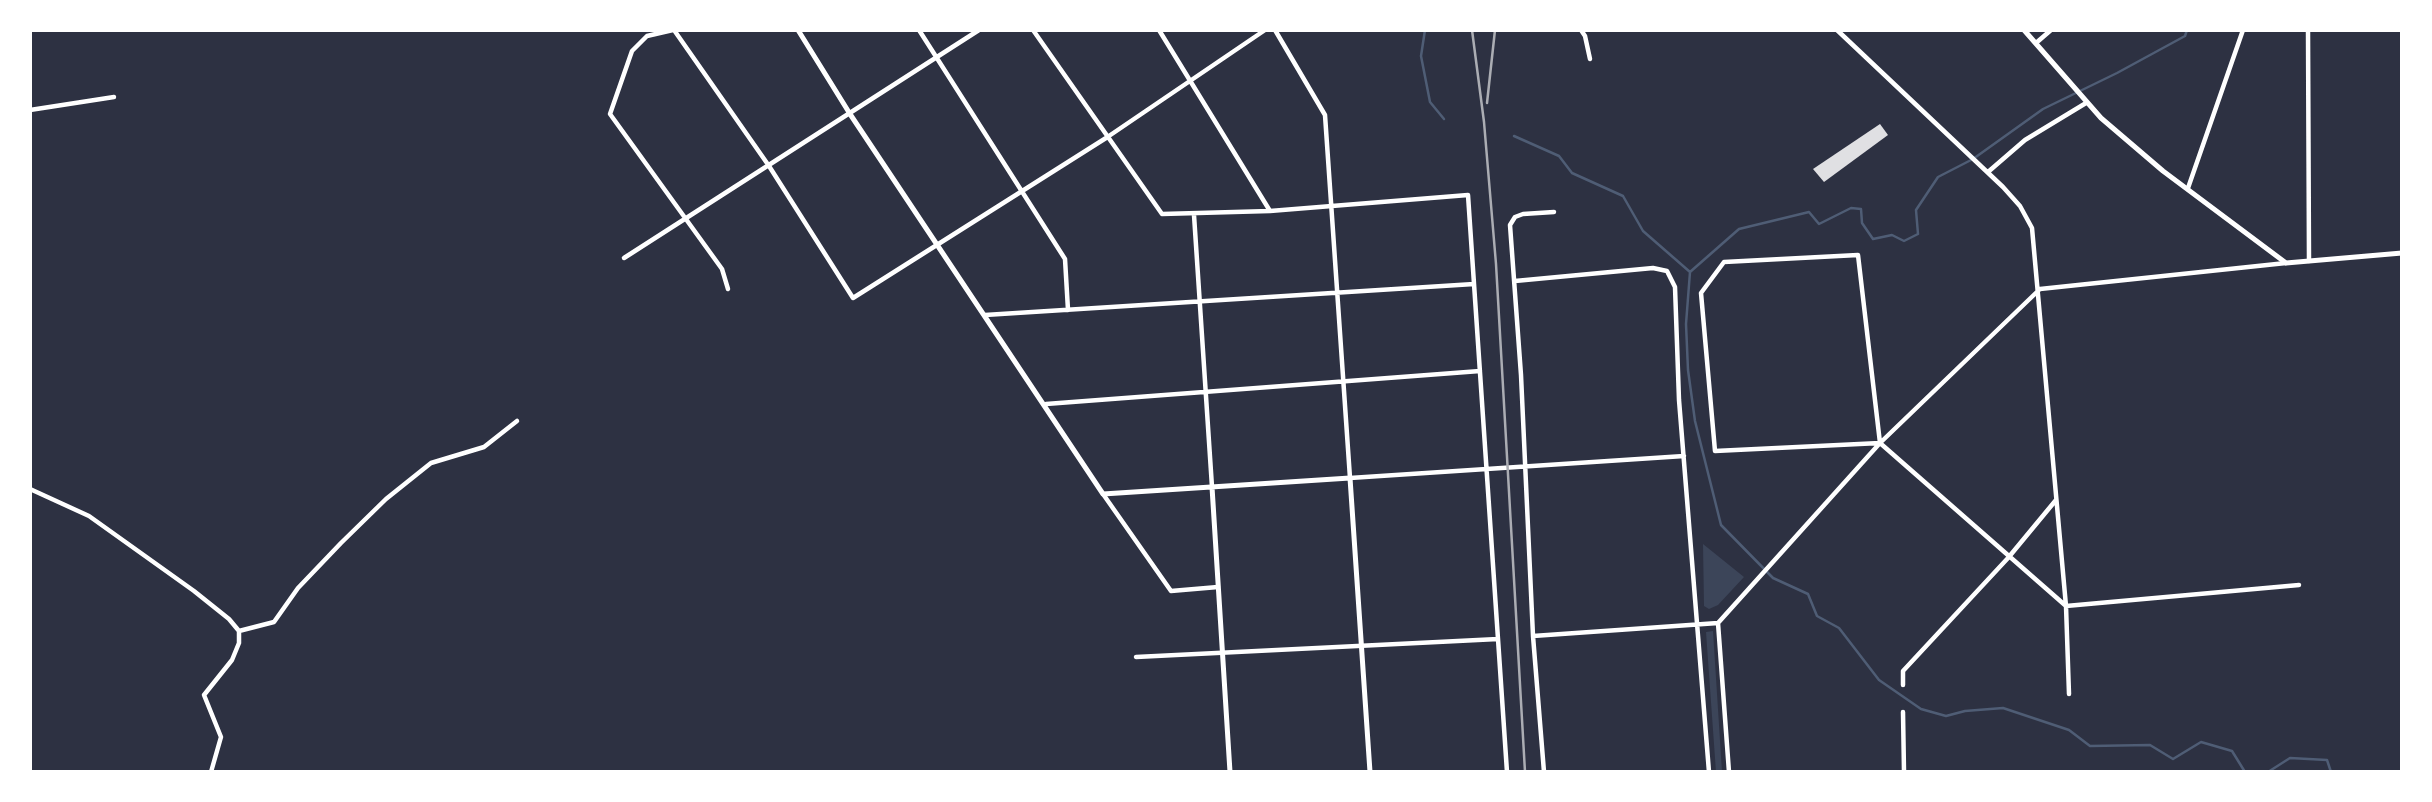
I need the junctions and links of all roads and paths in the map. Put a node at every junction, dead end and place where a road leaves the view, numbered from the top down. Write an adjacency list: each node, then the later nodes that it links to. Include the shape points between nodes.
1 (673, 30): 24 (street); 32 (street, via 648,36 632,51 610,114)
2 (798, 30): 22 (street)
3 (919, 30): 16 (street)
4 (979, 30): 16 (street)
5 (1033, 30): 23 (street)
6 (1159, 30): 18 (street)
7 (1265, 30): 18 (street)
8 (1275, 30): 28 (street, via 1325,115)
9 (1581, 30): 17 (street)
10 (1837, 30): 25 (street)
11 (2024, 30): 15 (street)
12 (2051, 30): 15 (street)
13 (2243, 30): 26 (street)
14 (2308, 30): 36 (street)
15 (2036, 43): 20 (street)
16 (937, 57): 22 (street); 27 (street)
17 (1590, 59)
18 (1191, 79): 23 (street); 29 (street)
19 (114, 97): 21 (street)
20 (2086, 103): 25 (street, via 2025,140); 26 (street)
21 (30, 110)
22 (850, 114): 24 (street); 33 (street)
23 (1106, 138): 27 (street); 31 (street, via 1162,214)
24 (769, 166): 32 (street); 33 (street, via 853,298)
25 (1987, 172): 41 (street, via 2020,206 2032,228)
26 (2188, 188): 37 (street)
27 (1023, 191): 33 (street); 44 (street, via 1065,259)
28 (1331, 206): 29 (street); 39 (street, via 1468,195); 42 (street)
29 (1270, 211): 31 (street)
30 (1554, 212): 38 (street, via 1523,214 1510,225)
31 (1194, 215): 43 (street)
32 (687, 218): 35 (street); 40 (street, via 722,269)
33 (939, 246): 45 (street)
34 (2402, 253): 36 (street)
35 (624, 258)
36 (2309, 261): 37 (street)
37 (2286, 264): 41 (street)
38 (1515, 281): 52 (street, via 1653,268 1667,271 1675,287); 53 (street)
39 (1474, 284): 42 (street); 46 (street)
40 (728, 289)
41 (2040, 289): 51 (street); 59 (street)
42 (1337, 294): 43 (street); 47 (street)
43 (1200, 302): 44 (street); 48 (street)
44 (1068, 310): 45 (street)
45 (985, 315): 49 (street)
46 (1480, 371): 47 (street); 54 (street)
47 (1343, 381): 48 (street); 55 (street)
48 (1205, 392): 49 (street); 56 (street)
49 (1046, 404): 58 (street)
50 (517, 421): 66 (street, via 484,447 431,463 341,543 298,588 274,622)
51 (1880, 443): 51 (street, via 1858,256 1724,262 1701,293 1715,451); 60 (street); 64 (street)
52 (1684, 456): 53 (street); 65 (street)
53 (1524, 464): 54 (street); 67 (street)
54 (1486, 467): 55 (street); 68 (street)
55 (1350, 478): 56 (street); 69 (street)
56 (1212, 487): 58 (street); 62 (street)
57 (30, 489): 66 (street, via 89,516 194,591)
58 (1103, 494): 62 (street, via 1171,591)
59 (2057, 499): 60 (street); 63 (street)
60 (2008, 558): 63 (street); 72 (street, via 1903,671)
61 (2299, 585): 63 (street)
62 (1218, 587): 70 (street)
63 (2066, 606): 73 (street)
64 (1718, 623): 65 (street); 81 (street)
65 (1697, 624): 67 (street); 80 (street)
66 (239, 631): 75 (street, via 237,651 204,699 220,737)
67 (1533, 636): 79 (street)
68 (1498, 639): 69 (street); 78 (street)
69 (1360, 643): 70 (street); 77 (street)
70 (1223, 650): 71 (street); 76 (street)
71 (1136, 657)
72 (1903, 685)
73 (2069, 694)
74 (1903, 712): 82 (street)
75 (211, 772)
76 (1230, 772)
77 (1370, 772)
78 (1507, 772)
79 (1544, 772)
80 (1709, 772)
81 (1729, 772)
82 (1904, 772)

